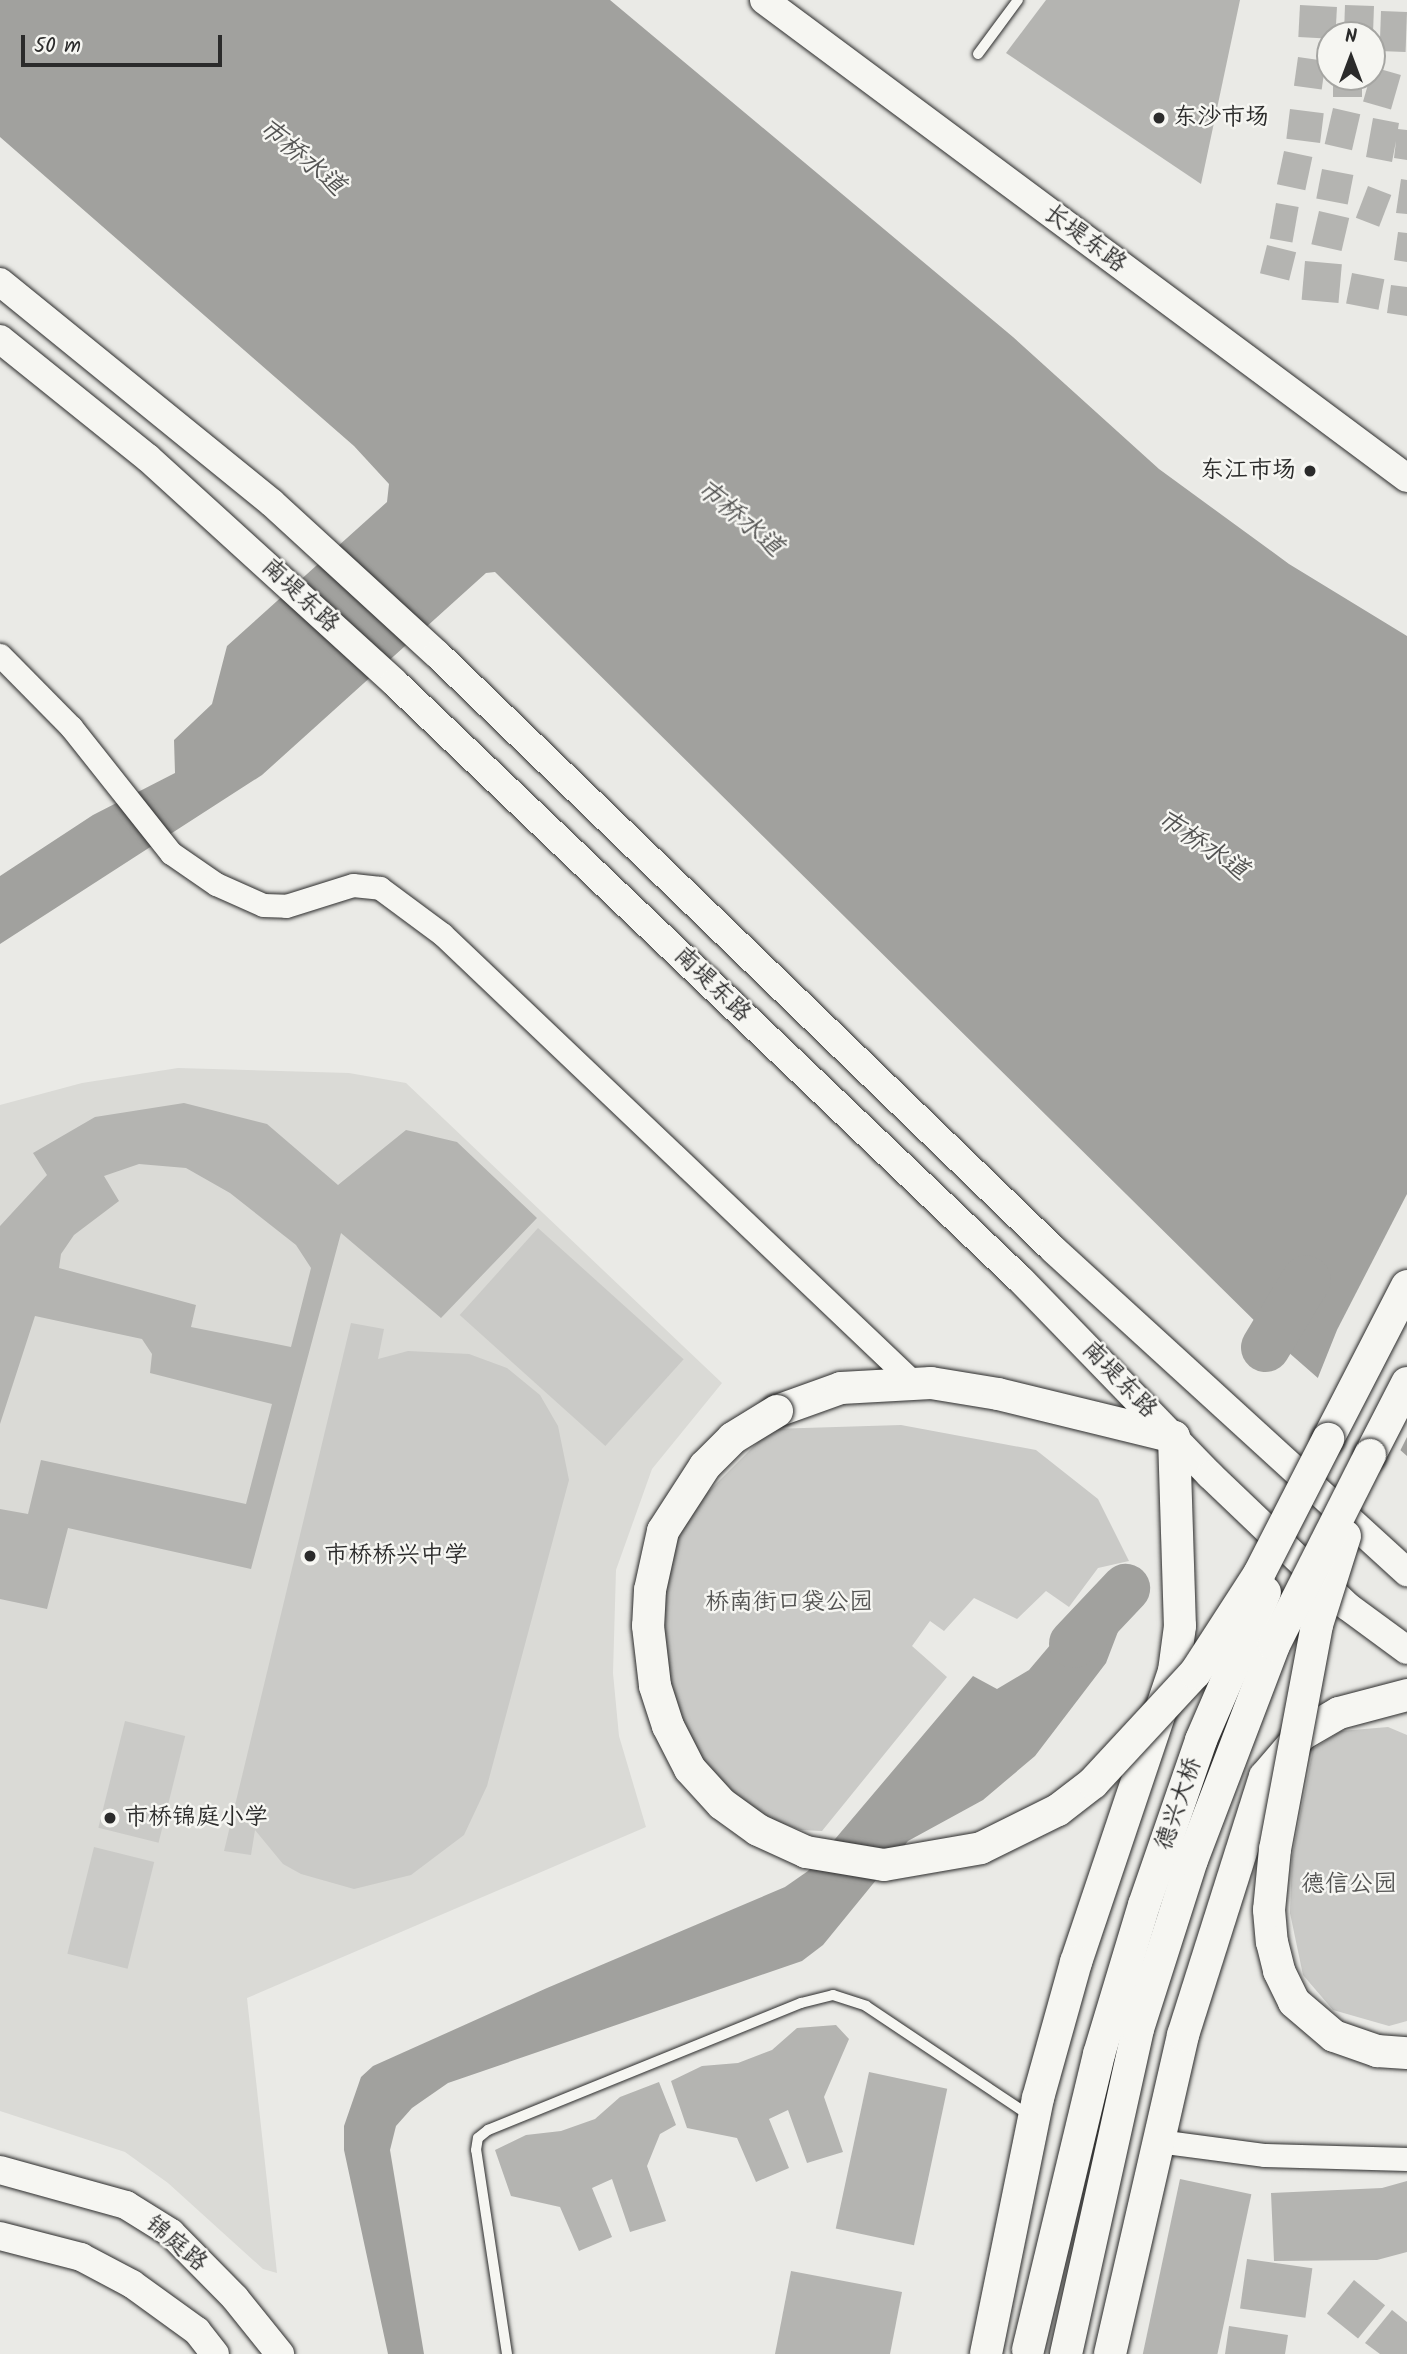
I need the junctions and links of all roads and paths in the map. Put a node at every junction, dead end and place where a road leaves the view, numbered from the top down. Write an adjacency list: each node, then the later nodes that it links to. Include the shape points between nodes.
1 (764, 0): 6 (street, 长堤东路)
2 (1018, 0): 3 (lane)
3 (978, 54)
4 (0, 282): 14 (street, 南堤东路, via 272,503 437,654 1054,1250)
5 (0, 339): 11 (street, 南堤东路, via 148,458 394,682 1022,1281)
6 (1407, 478)
7 (0, 655): 9 (street, via 71,727 171,853 216,884 263,905 286,906 363,884 380,888 442,934)
8 (1407, 1286): 12 (main road, 德兴大桥)
9 (914, 1383): 11 (main road, via 998,1394); 12 (main road, bridge, via 841,1388 777,1411 733,1438 705,1466 663,1531 649,1602 655,1686 667,1726 690,1769 722,1804 758,1830 806,1852 884,1865 981,1848 1058,1810 1093,1783 1195,1673 1259,1574)
10 (1407, 1383): 13 (main road, 德兴大桥)
11 (1174, 1437): 15 (street, 南堤东路, via 1347,1606); 18 (main road, via 1180,1626 1174,1671 1076,1962)
12 (1328, 1439): 23 (main road, 德兴大桥, bridge, via 1201,1740 1144,1905 1098,2054)
13 (1370, 1455): 17 (main road, bridge, via 1317,1625 1275,1850 1269,1910 1279,1971 1294,2002 1334,2036 1377,2051); 28 (main road, 德兴大桥, bridge, via 1273,1645 1192,1860 1138,2029)
14 (1407, 1572)
15 (1407, 1650)
16 (1407, 1695): 19 (main road, via 1329,1718 1301,1735 1265,1777 1183,2035)
17 (1407, 2053)
18 (1034, 2118): 26 (lane, via 866,2006 833,1995 801,2003 488,2130 478,2138 475,2150); 27 (main road)
19 (1158, 2141): 20 (street, via 1265,2155); 29 (main road)
20 (1407, 2159)
21 (0, 2170): 25 (street, 锦庭路, via 126,2204 171,2233 235,2298)
22 (0, 2236): 24 (street, via 80,2257 132,2284 197,2331)
23 (1028, 2352)
24 (215, 2354)
25 (280, 2354)
26 (507, 2354)
27 (986, 2354)
28 (1066, 2354)
29 (1110, 2354)

